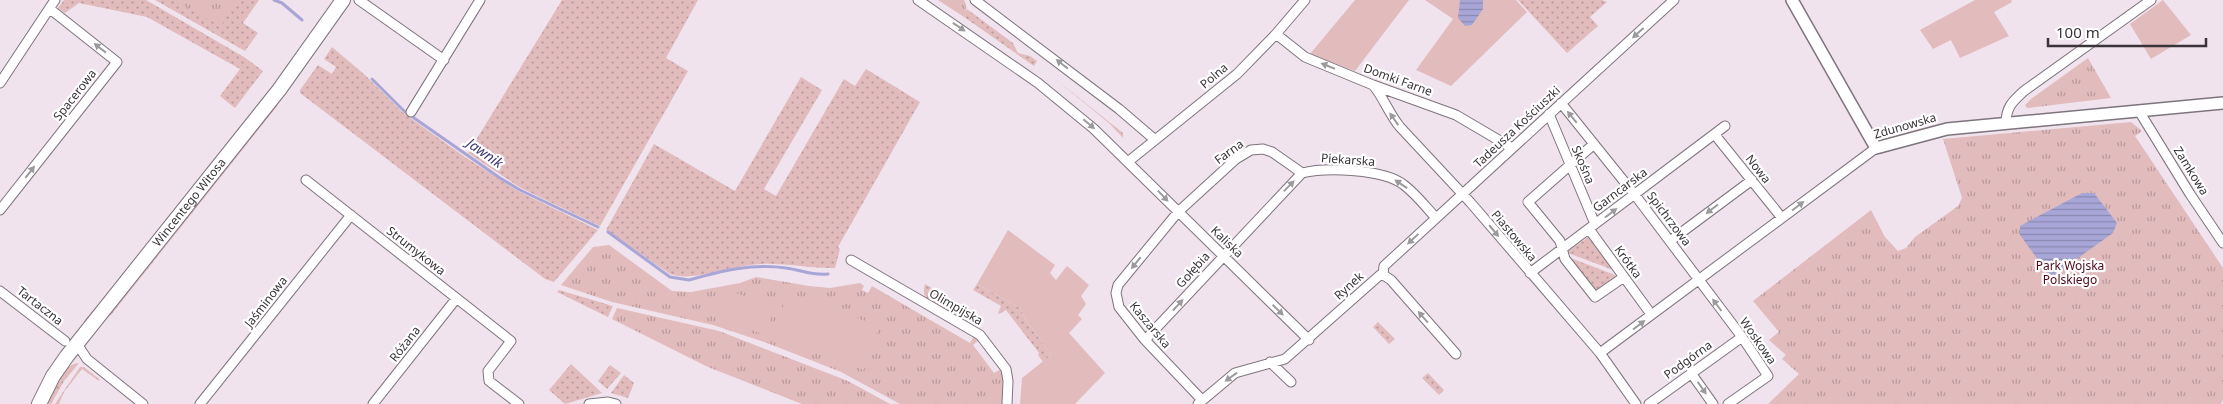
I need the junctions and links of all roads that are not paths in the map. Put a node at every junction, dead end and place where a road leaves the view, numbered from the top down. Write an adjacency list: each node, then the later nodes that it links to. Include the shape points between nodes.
1 (55, 0): 11 (street)
2 (343, 0): 56 (main road, Wincentego Witosa, via 279,90)
3 (359, 0): 13 (street)
4 (480, 0): 13 (street)
5 (918, 0): 28 (street, Kaliska, one-way to 28, via 1038,83)
6 (975, 0): 24 (street, one-way to 6)
7 (1305, 0): 12 (street, Polna)
8 (1674, 0): 16 (street, Tadeusza Kościuszki, one-way to 16)
9 (1792, 0): 27 (street)
10 (2152, 0): 21 (street, via 2024,91 2006,111)
11 (50, 9): 14 (street); 35 (street, Spacerowa, one-way to 11, via 117,62)
12 (1276, 34): 15 (street, Domki Farne, one-way to 12, via 1305,56); 24 (street, Polna, via 1236,74)
13 (444, 60): 19 (street)
14 (0, 83)
15 (1373, 85): 26 (street, Domki Farne, via 1456,115); 33 (street, Piastowska, one-way to 15, via 1392,117)
16 (1561, 103): 20 (street, Tadeusza Kościuszki); 25 (street, Spichrzowa, one-way to 16)
17 (2223, 103): 18 (street, Zdunowska)
18 (2139, 111): 21 (street, Zdunowska); 42 (street, Zamkowa)
19 (411, 112)
20 (1549, 114): 26 (street, Tadeusza Kościuszki); 29 (street, Skośna)
21 (2006, 123): 27 (street, Zdunowska, via 1947,129)
22 (1725, 126): 23 (street, Garncarska)
23 (1715, 134): 32 (street, Nowa); 34 (street, Garncarska)
24 (1154, 140): 28 (street, Polna)
25 (1594, 144): 29 (street); 34 (street, Spichrzowa)
26 (1512, 148): 33 (street, Tadeusza Kościuszki)
27 (1876, 148): 39 (street, Zdunowska, one-way to 27)
28 (1129, 160): 36 (street, Kaliska, one-way to 36)
29 (1569, 166): 40 (street, Skośna); 43 (street, via 1528,202 1560,240)
30 (1302, 173): 36 (street, Farna, via 1272,152 1251,150 1236,159); 38 (street, Piekarska, one-way to 30, via 1414,194 1394,179 1363,172 1312,170); 44 (street, Gołębia, one-way to 30)
31 (306, 180): 37 (street, Strumykowa)
32 (1752, 180): 39 (street, Nowa); 41 (street, one-way to 41)
33 (1462, 194): 38 (street, Tadeusza Kościuszki); 46 (street, Piastowska, one-way to 46)
34 (1635, 195): 40 (street, Garncarska, one-way to 34); 41 (street, Spichrzowa)
35 (0, 210)
36 (1178, 212): 44 (street, Kaliska); 54 (street, Kaszarska, one-way to 54, via 1118,285 1119,307)
37 (351, 215): 51 (street, Strumykowa); 67 (street, Jaśminowa)
38 (1436, 218): 47 (street, Tadeusza Kościuszki, one-way to 47, via 1384,266)
39 (1782, 218): 49 (street, Zdunowska)
40 (1592, 227): 43 (street, Garncarska); 48 (street, Krótka)
41 (1670, 241): 49 (street, Spichrzowa)
42 (2223, 243)
43 (1562, 249): 46 (street, Garncarska); 48 (street, via 1595,297)
44 (1223, 256): 54 (street, Gołębia, one-way to 44); 55 (street, Kaliska, one-way to 55)
45 (851, 260): 72 (street, Olimpijska, via 980,335 1006,369)
46 (1530, 274): 57 (street, Piastowska)
47 (1383, 275): 55 (street, Rynek, via 1378,276); 58 (street, Rynek, one-way to 47)
48 (1624, 277): 52 (street, Krótka)
49 (1698, 280): 53 (street, Woskowa, one-way to 49); 57 (street, Zdunowska, one-way to 49)
50 (0, 290): 56 (street, Tartaczna)
51 (456, 299): 68 (street, Różana); 69 (street, Strumykowa, via 511,341 488,371 490,381)
52 (1648, 310)
53 (1742, 337): 62 (street, Podgórna); 76 (street, Woskowa, via 1768,376)
54 (1145, 340): 64 (street, Kaszarska)
55 (1309, 340): 61 (street, Rynek, via 1285,359)
56 (71, 343): 59 (main road, Wincentego Witosa); 60 (street, Tartaczna)
57 (1600, 353): 73 (street, Piastowska)
58 (1456, 354)
59 (67, 356): 60 (street); 65 (main road, Wincentego Witosa)
60 (87, 359): 66 (street, Tartaczna)
61 (1270, 362): 63 (street); 64 (street, Rynek, one-way to 64, via 1235,373)
62 (1691, 373): 74 (street, Podgórna); 75 (street, one-way to 75)
63 (1290, 382)
64 (1200, 402)
65 (39, 404)
66 (143, 404)
67 (200, 404)
68 (373, 404)
69 (519, 404)
70 (589, 404): 71 (street)
71 (616, 404)
72 (1007, 404)
73 (1636, 404)
74 (1649, 404)
75 (1713, 404)
76 (1728, 404)

